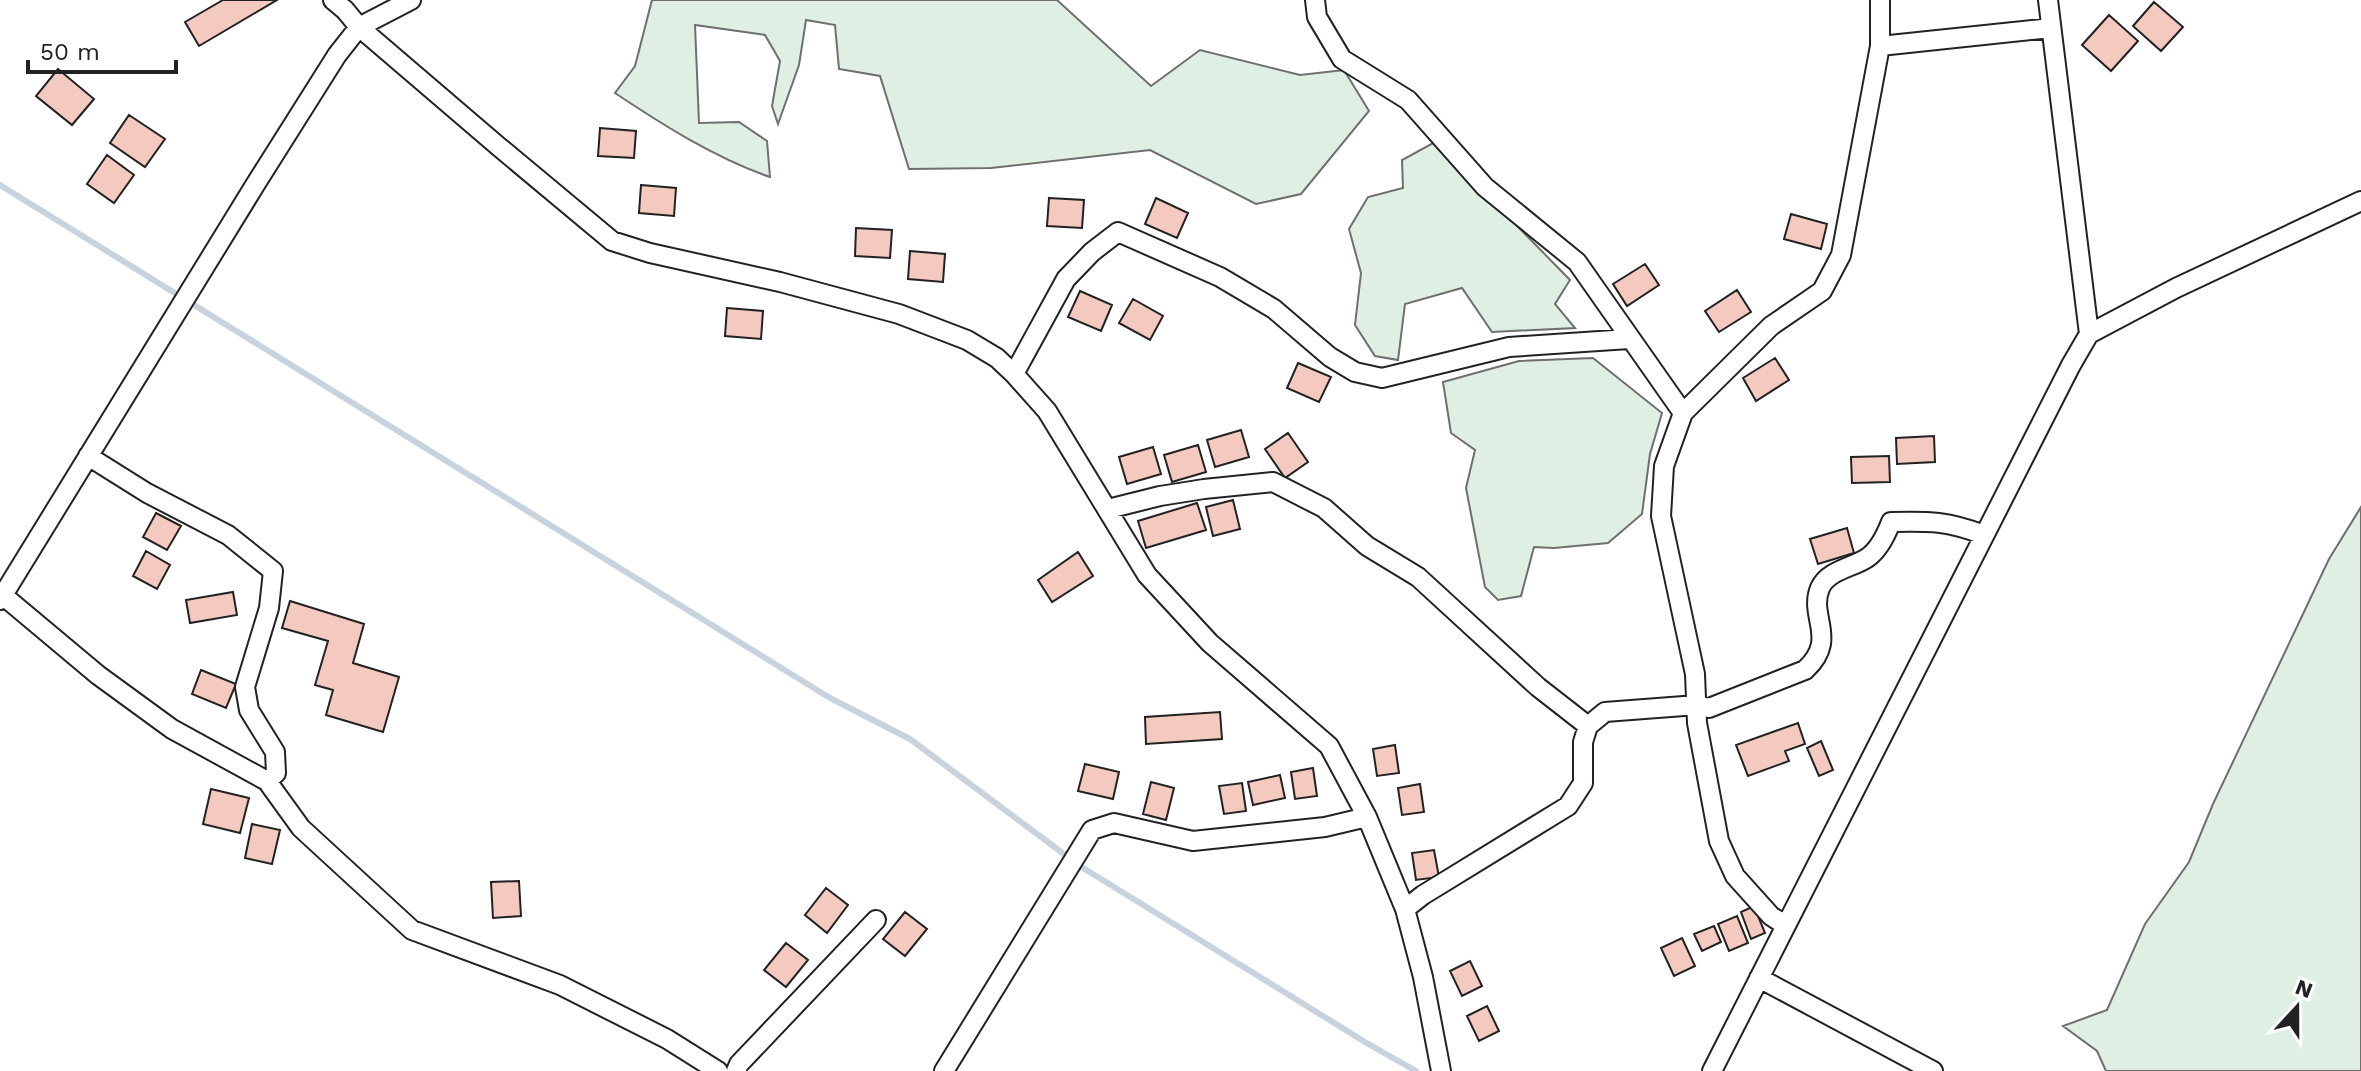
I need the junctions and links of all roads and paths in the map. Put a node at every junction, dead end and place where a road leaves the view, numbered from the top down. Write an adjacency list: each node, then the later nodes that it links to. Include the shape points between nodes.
1 (333, 0): 6 (street)
2 (411, 0): 6 (street)
3 (1315, 0): 11 (street, via 1317,17 1342,59 1408,100 1485,187 1577,262)
4 (1880, 0): 8 (street)
5 (2048, 0): 7 (street)
6 (359, 27): 12 (street, via 612,241 899,314 967,340); 14 (street)
7 (2051, 28): 8 (street); 10 (street)
8 (1880, 46): 13 (street, via 1841,255 1822,291 1771,326)
9 (2361, 201): 10 (street)
10 (2089, 334): 16 (street)
11 (1629, 339): 12 (street, via 1509,347 1382,378 1355,372 1330,357 1274,309 1220,277 1118,232 1066,279); 13 (street)
12 (1014, 374): 15 (street, via 1047,411)
13 (1683, 413): 18 (street, via 1664,466 1661,516)
14 (88, 456): 17 (street); 20 (street, via 228,535 273,571 269,608 245,687 249,710 275,752 276,773)
15 (1108, 509): 19 (street, via 1204,489 1273,482 1324,508 1367,546 1418,577); 21 (street, via 1147,575 1210,643 1329,746)
16 (1984, 535): 18 (street, via 1932,520 1891,522 1877,549 1821,586 1817,659 1805,670 1709,708); 24 (street)
17 (1, 596): 20 (street, via 172,729)
18 (1697, 705): 19 (street, via 1605,712); 24 (street, via 1719,841 1735,876)
19 (1588, 726): 22 (street, via 1583,783 1568,806)
20 (267, 781): 26 (street, via 301,828 412,930 560,985)
21 (1367, 817): 22 (street); 28 (street, via 1325,827 1193,841 1114,823 1092,830)
22 (1405, 909): 29 (street)
23 (876, 920): 27 (street)
24 (1785, 925): 25 (street)
25 (1759, 978): 30 (street); 31 (street)
26 (718, 1071)
27 (736, 1071)
28 (944, 1071)
29 (1441, 1071)
30 (1712, 1071)
31 (1933, 1071)

